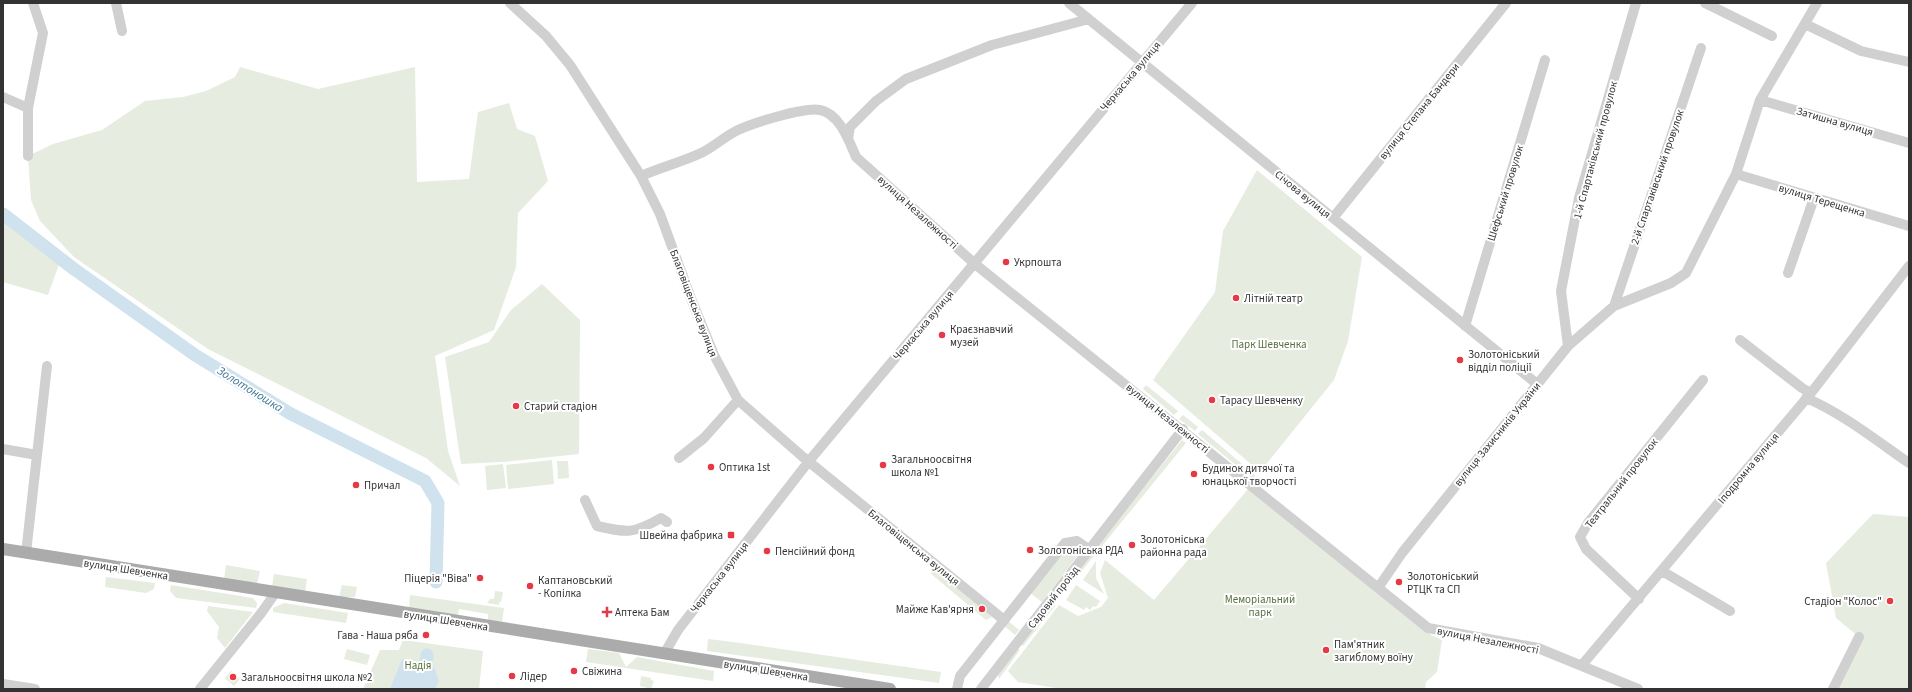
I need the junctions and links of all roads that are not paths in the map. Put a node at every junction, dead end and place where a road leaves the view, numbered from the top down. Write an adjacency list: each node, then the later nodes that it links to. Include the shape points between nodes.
1 (33, 3): 20 (street, via 43,33)
2 (116, 3): 12 (street)
3 (510, 3): 25 (street, Благовіщенська вулиця, via 546,36 570,65)
4 (1070, 3): 10 (street, Січова вулиця)
5 (1192, 3): 16 (street, Черкаська вулиця)
6 (1506, 3): 27 (street, вулиця Степана Бандери)
7 (1636, 3): 35 (street, 1-й Спартаківський провулок, via 1579,198 1561,291)
8 (1705, 3): 13 (street)
9 (1817, 3): 11 (street, вулиця Захисників України)
10 (1089, 19): 16 (street, Січова вулиця); 21 (street, via 992,45 906,79 876,101 850,126)
11 (1805, 24): 17 (street, via 1861,51); 19 (street, вулиця Захисників України)
12 (122, 31)
13 (1772, 36)
14 (1701, 48): 32 (street, 2-й Спартаківський провулок)
15 (1545, 60): 33 (street, Шефський провулок)
16 (1141, 62): 27 (street, Січова вулиця); 29 (street, Черкаська вулиця)
17 (1909, 62)
18 (3, 97): 20 (street)
19 (1760, 100): 22 (street, Затишна вулиця); 24 (street, вулиця Захисників України)
20 (28, 108): 23 (street)
21 (848, 139): 25 (street, вулиця Незалежності, via 833,117 820,110 805,111 762,121 737,131 702,153); 29 (street, вулиця Незалежності, via 856,157)
22 (1909, 143)
23 (28, 156)
24 (1736, 174): 26 (street, вулиця Терещенка); 32 (street, вулиця Захисників України, via 1686,273 1671,283)
25 (641, 176): 40 (street, Благовіщенська вулиця, via 660,214 714,355)
26 (1814, 198): 28 (street, вулиця Терещенка); 31 (street)
27 (1333, 218): 33 (street, Січова вулиця)
28 (1909, 226)
29 (975, 264): 41 (street, вулиця Незалежності); 45 (street, Черкаська вулиця)
30 (1909, 266): 39 (street, Іподромна вулиця)
31 (1788, 272)
32 (1614, 306): 35 (street, вулиця Захисників України)
33 (1465, 326): 38 (street, Січова вулиця)
34 (1740, 340): 39 (street)
35 (1568, 346): 38 (street, вулиця Захисників України)
36 (47, 366): 43 (street)
37 (1703, 380): 55 (street, Театральний провулок, via 1588,523 1580,537 1586,550)
38 (1537, 384): 53 (street, вулиця Захисників України, via 1402,553)
39 (1809, 395): 46 (street); 52 (street, Іподромна вулиця)
40 (738, 400): 44 (street, via 704,438); 45 (street, Благовіщенська вулиця)
41 (1183, 429): 50 (street, Садовий проїзд); 53 (street, вулиця Незалежності)
42 (3, 449): 43 (street)
43 (37, 455): 51 (street)
44 (679, 458)
45 (809, 461): 57 (street, Благовіщенська вулиця); 59 (street, Черкаська вулиця, via 678,630)
46 (1909, 463)
47 (585, 500): 48 (street, via 597,526 623,532 643,528 661,518)
48 (667, 522)
49 (3, 549): 51 (main road, вулиця Шевченка)
50 (1090, 550): 57 (street, via 1077,541 1065,543); 66 (street, Садовий проїзд)
51 (26, 553): 54 (main road, вулиця Шевченка)
52 (1662, 571): 55 (street, Іподромна вулиця); 56 (street)
53 (1378, 588): 60 (street, вулиця Незалежності, via 1428,628 1538,648)
54 (276, 592): 59 (main road, вулиця Шевченка); 63 (street)
55 (1639, 599): 60 (street, Іподромна вулиця)
56 (1730, 611)
57 (1004, 620): 65 (street, via 960,676)
58 (1859, 637): 68 (street)
59 (664, 654): 64 (main road, вулиця Шевченка)
60 (1582, 665): 67 (street, вулиця Незалежності)
61 (3, 684): 62 (street)
62 (35, 689)
63 (200, 689)
64 (890, 689)
65 (957, 689)
66 (981, 689)
67 (1638, 689)
68 (1833, 689)

